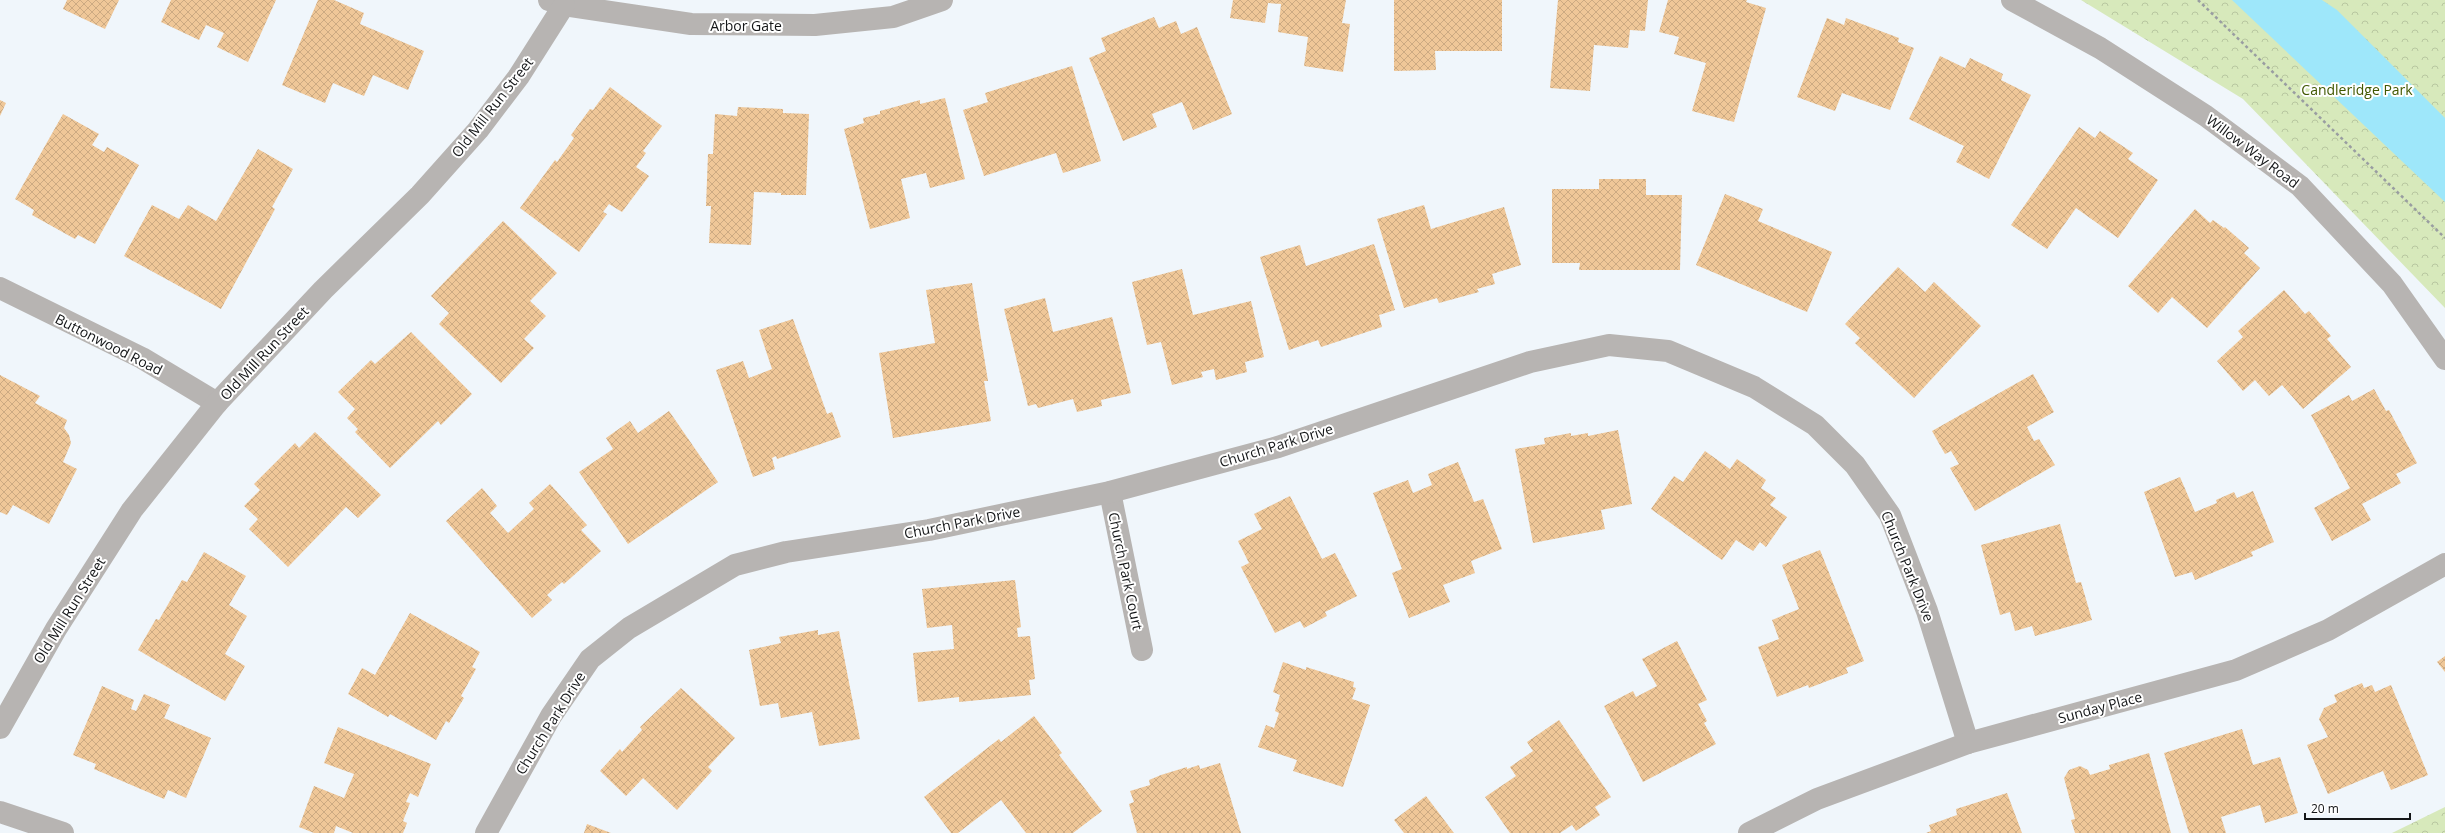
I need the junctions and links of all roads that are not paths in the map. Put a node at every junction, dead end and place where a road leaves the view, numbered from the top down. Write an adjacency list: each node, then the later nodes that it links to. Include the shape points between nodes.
1 (942, 0): 3 (street, Arbor Gate, via 893,17 816,25 691,24)
2 (2012, 0): 5 (street, Willow Way Road, via 2100,48 2206,116 2300,186 2392,284)
3 (556, 3): 6 (street, Old Mill Run Street, via 519,76 478,130 420,195 323,290)
4 (0, 288): 6 (street, Buttonwood Road, via 142,358)
5 (2445, 360)
6 (217, 403): 10 (street, Old Mill Run Street, via 132,510 56,629)
7 (1110, 492): 9 (street, Church Park Court); 11 (street, Church Park Drive, via 1278,447 1530,362 1609,345 1668,352 1754,387 1815,425 1855,465 1890,515 1927,611); 14 (street, Church Park Drive, via 928,530 786,552 735,565 629,628 590,659 551,716)
8 (2445, 564): 11 (street, Sunday Place, via 2328,630 2236,670)
9 (1142, 650)
10 (0, 728)
11 (1968, 743): 15 (street, Sunday Place, via 1817,799)
12 (0, 812): 13 (street)
13 (63, 833)
14 (486, 833)
15 (1748, 833)

